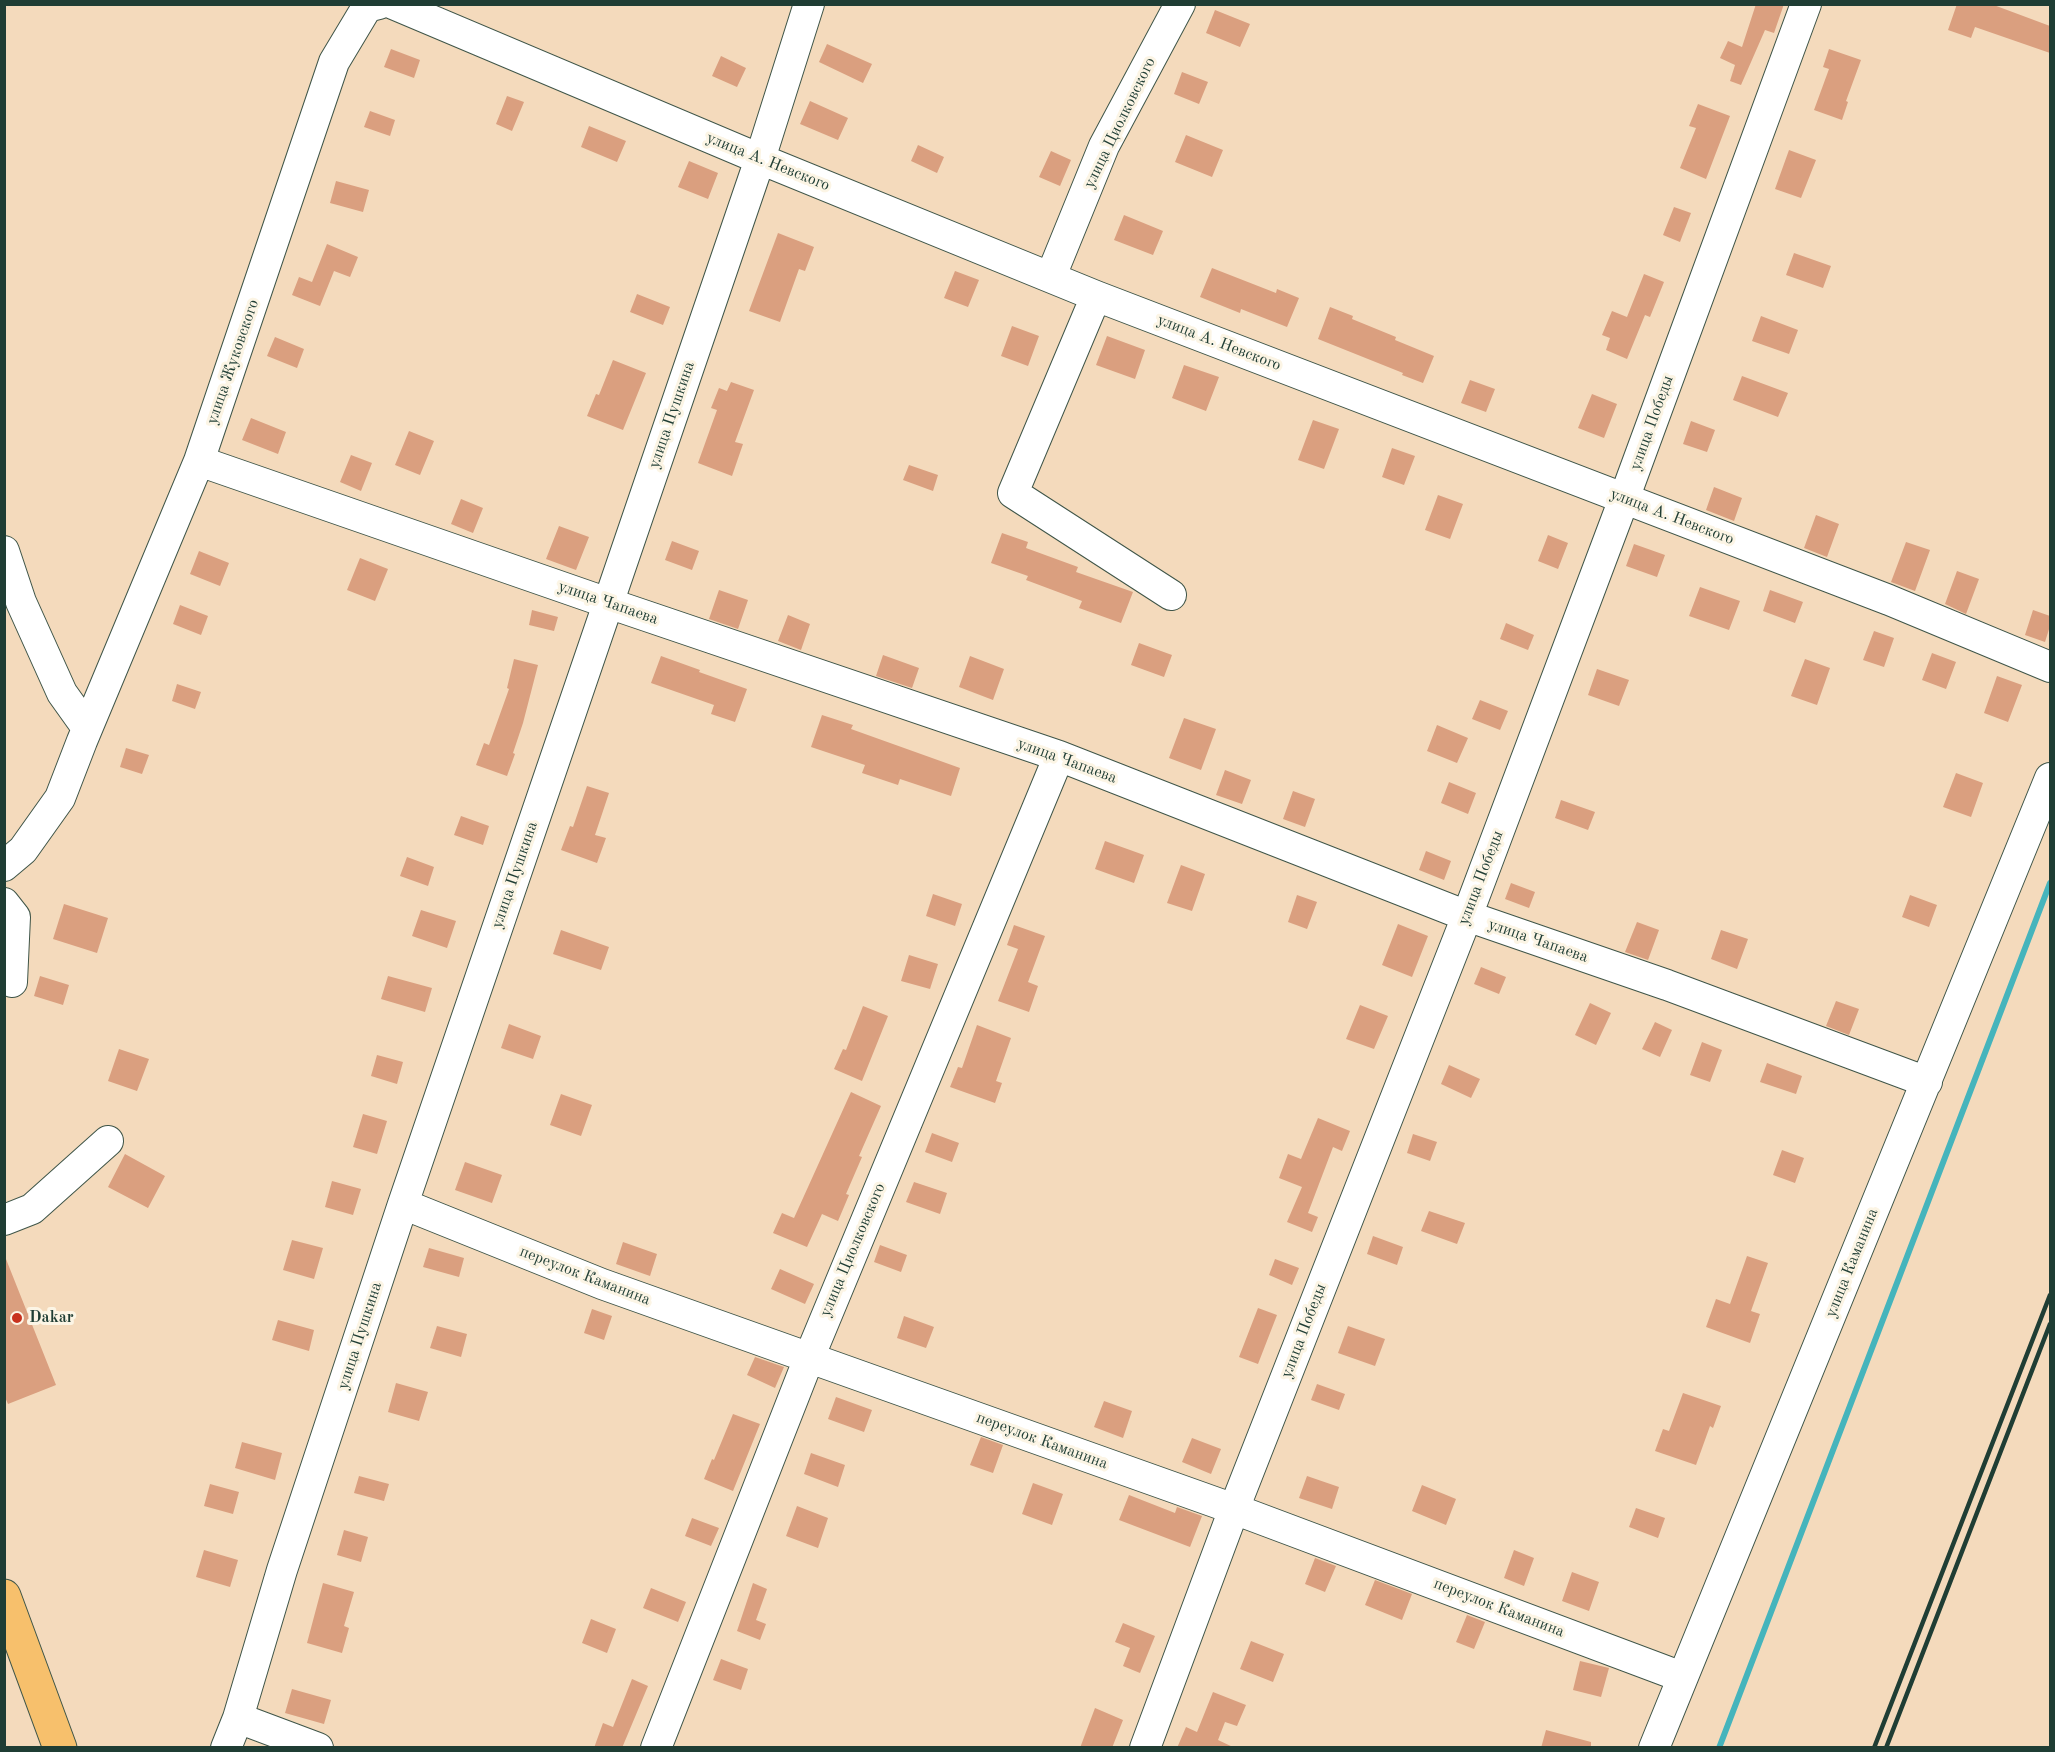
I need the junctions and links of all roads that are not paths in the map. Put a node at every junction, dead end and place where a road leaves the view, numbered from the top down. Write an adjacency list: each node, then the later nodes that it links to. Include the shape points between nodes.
1 (379, 4): 9 (street, улица Жуковского, via 367,7 334,62)
2 (393, 4): 6 (street, улица А. Невского)
3 (809, 4): 6 (street, улица Пушкина)
4 (1180, 4): 7 (street, улица Циолковского, via 1104,147)
5 (1806, 4): 10 (street, улица Победы)
6 (760, 159): 7 (street, улица А. Невского); 13 (street, улица Пушкина)
7 (1051, 276): 8 (street, улица А. Невского)
8 (1096, 296): 10 (street, улица А. Невского); 12 (street, via 1013,493)
9 (199, 461): 13 (street, улица Чапаева); 15 (street, улица Жуковского)
10 (1624, 499): 14 (street, улица А. Невского); 20 (street, улица Победы)
11 (4, 551): 15 (street, via 21,602 62,693)
12 (1171, 595)
13 (608, 603): 16 (street, улица Чапаева); 24 (street, улица Пушкина)
14 (2050, 667)
15 (87, 728): 18 (street, улица Жуковского, via 60,798 23,850)
16 (1059, 756): 20 (street, улица Чапаева); 26 (street, улица Циолковского)
17 (2050, 778): 22 (street, улица Каманина)
18 (4, 866)
19 (4, 903): 21 (street, via 15,917)
20 (1467, 916): 22 (street, улица Чапаева); 27 (street, улица Победы)
21 (12, 982)
22 (1927, 1082): 29 (street, улица Каманина)
23 (108, 1141): 25 (street, via 32,1209)
24 (403, 1204): 26 (street, переулок Каманина, via 602,1284); 30 (street, улица Пушкина, via 282,1570)
25 (4, 1220)
26 (808, 1358): 27 (street, переулок Каманина); 34 (street, улица Циолковского)
27 (1234, 1509): 29 (street, переулок Каманина); 35 (street, улица Победы)
28 (4, 1596): 31 (main road)
29 (1682, 1677): 36 (street, улица Каманина)
30 (238, 1718): 32 (street, улица Пушкина); 33 (street)
31 (60, 1748)
32 (226, 1748)
33 (318, 1748)
34 (656, 1748)
35 (1145, 1748)
36 (1654, 1748)

